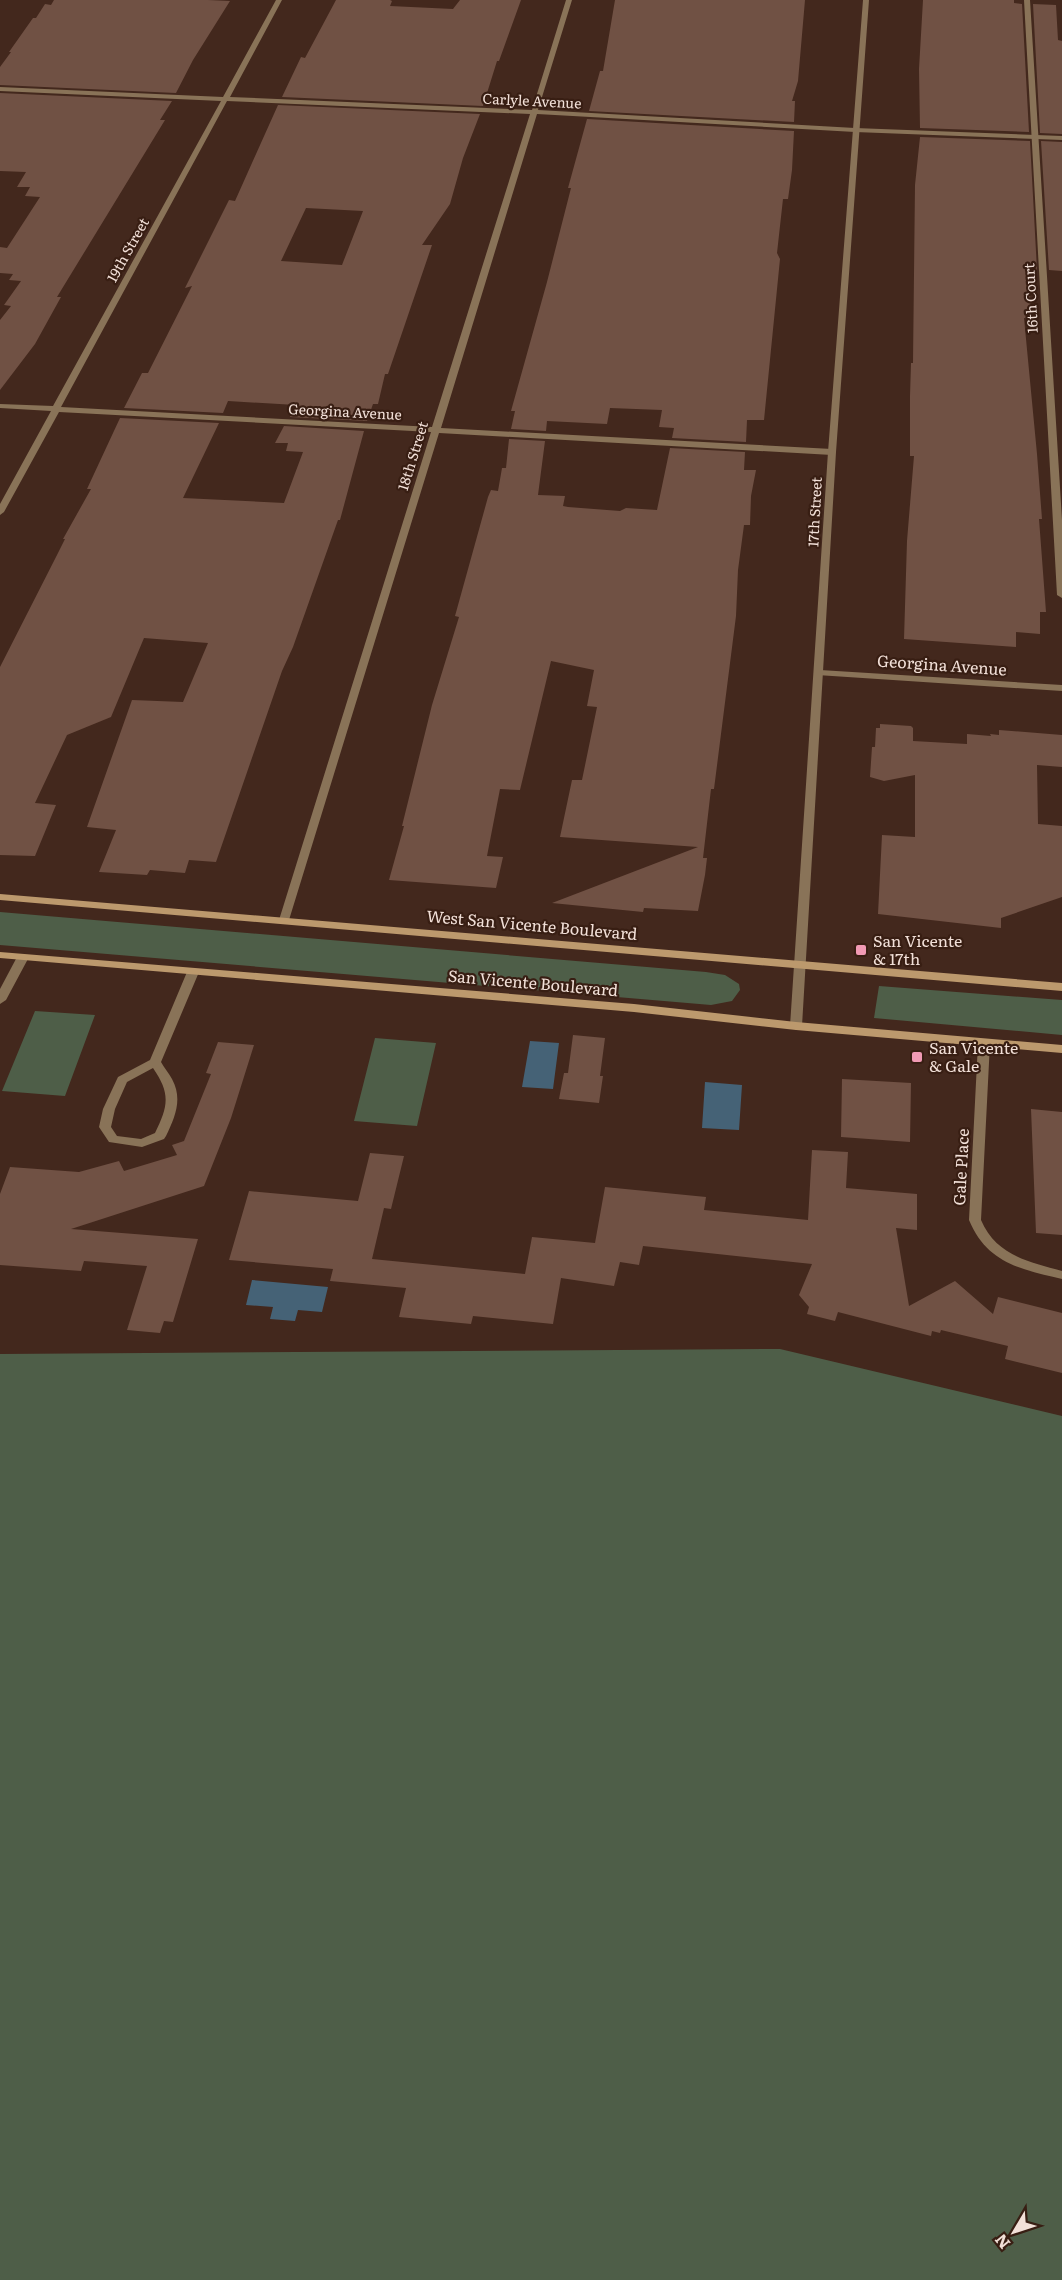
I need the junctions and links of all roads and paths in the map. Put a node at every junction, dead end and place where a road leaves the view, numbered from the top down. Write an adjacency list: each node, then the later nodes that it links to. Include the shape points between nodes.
1 (279, 0): 6 (street, 19th Street)
2 (568, 0): 7 (street, 18th Street)
3 (866, 0): 8 (street, 17th Street)
4 (1027, 0): 9 (street, 16th Court)
5 (0, 89): 6 (street, Carlyle Avenue)
6 (225, 99): 7 (street, Carlyle Avenue); 12 (street, 19th Street)
7 (534, 112): 8 (street, Carlyle Avenue); 13 (street, 18th Street)
8 (855, 130): 9 (street, Carlyle Avenue); 14 (street, 17th Street)
9 (1036, 137): 10 (street, Carlyle Avenue); 16 (street, 16th Court)
10 (1062, 138)
11 (0, 406): 12 (street, Georgina Avenue)
12 (56, 409): 13 (street, Georgina Avenue); 15 (street, 19th Street)
13 (435, 430): 14 (street, Georgina Avenue); 20 (street, 18th Street)
14 (832, 452): 17 (street, 17th Street)
15 (0, 512)
16 (1062, 595)
17 (820, 673): 18 (street, Georgina Avenue); 23 (street, 17th Street)
18 (1062, 688)
19 (0, 897): 20 (main road, West San Vicente Boulevard)
20 (284, 920): 23 (main road, West San Vicente Boulevard)
21 (0, 955): 22 (main road, San Vicente Boulevard)
22 (23, 957): 24 (main road, San Vicente Boulevard); 26 (street)
23 (801, 966): 25 (main road, West San Vicente Boulevard); 27 (street, 17th Street)
24 (193, 972): 27 (main road, San Vicente Boulevard, via 623,1007); 30 (street)
25 (1062, 987)
26 (0, 1000)
27 (796, 1026): 28 (main road, San Vicente Boulevard)
28 (984, 1043): 29 (main road, San Vicente Boulevard); 31 (street, Gale Place, via 975,1220 985,1241 1003,1254 1030,1267)
29 (1062, 1049)
30 (155, 1062): 30 (street, via 168,1080 174,1099 160,1136 142,1143 113,1139 105,1127 122,1080)
31 (1062, 1275)

